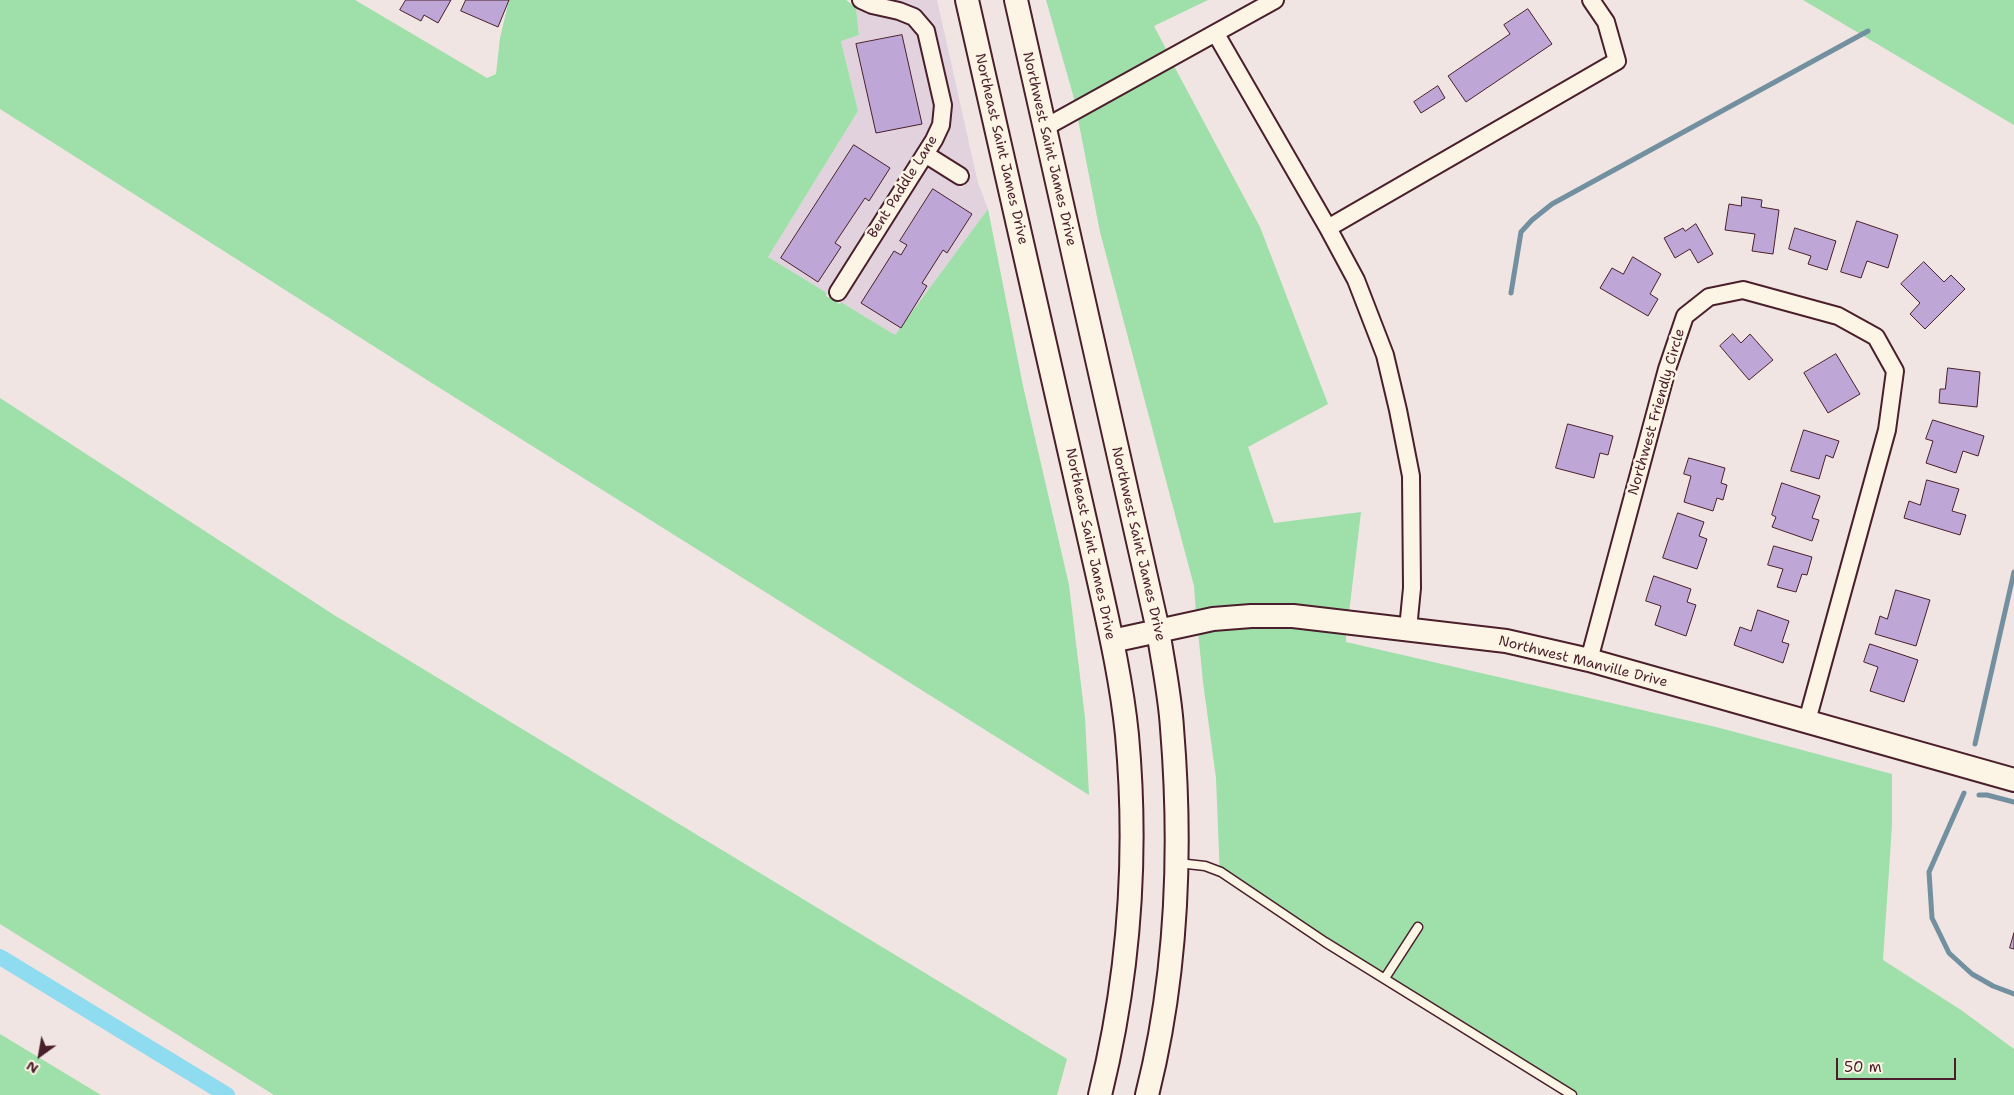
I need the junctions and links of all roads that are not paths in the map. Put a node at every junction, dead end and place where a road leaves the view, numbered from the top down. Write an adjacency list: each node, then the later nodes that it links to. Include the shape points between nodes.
1 (861, 0): 8 (street, Bent Paddle Lane, via 914,18 926,31 944,105 941,125)
2 (967, 0): 14 (main road, Northeast Saint James Drive)
3 (1016, 0): 7 (main road, Northwest Saint James Drive)
4 (1275, 0): 6 (street)
5 (1591, 0): 10 (street, via 1606,22 1617,61)
6 (1216, 34): 7 (street); 10 (street)
7 (1044, 128): 13 (main road, Northwest Saint James Drive)
8 (926, 154): 9 (street); 11 (street, Bent Paddle Lane)
9 (960, 176)
10 (1328, 228): 12 (street, via 1356,280 1385,355 1398,410 1411,476 1412,588)
11 (838, 292)
12 (1408, 629): 13 (main road, Northwest Manville Drive, via 1293,616 1251,616 1213,619); 15 (main road, Northwest Manville Drive, via 1506,641)
13 (1158, 630): 14 (main road, Northwest Manville Drive); 18 (main road, Northwest Saint James Drive, via 1172,726 1178,821)
14 (1112, 641): 21 (main road, Northeast Saint James Drive, via 1127,734 1130,881 1121,994)
15 (1589, 660): 16 (main road, Northwest Manville Drive); 16 (street, Northwest Friendly Circle, via 1667,369 1685,316 1709,297 1744,290 1838,316 1876,337 1895,371 1886,430)
16 (1806, 721): 17 (main road, Northwest Manville Drive)
17 (2014, 780)
18 (1176, 862): 20 (lane, via 1221,872); 22 (main road, Northwest Saint James Drive, via 1171,953)
19 (1418, 927): 20 (lane)
20 (1385, 978): 23 (lane)
21 (1100, 1095)
22 (1147, 1095)
23 (1572, 1095)

